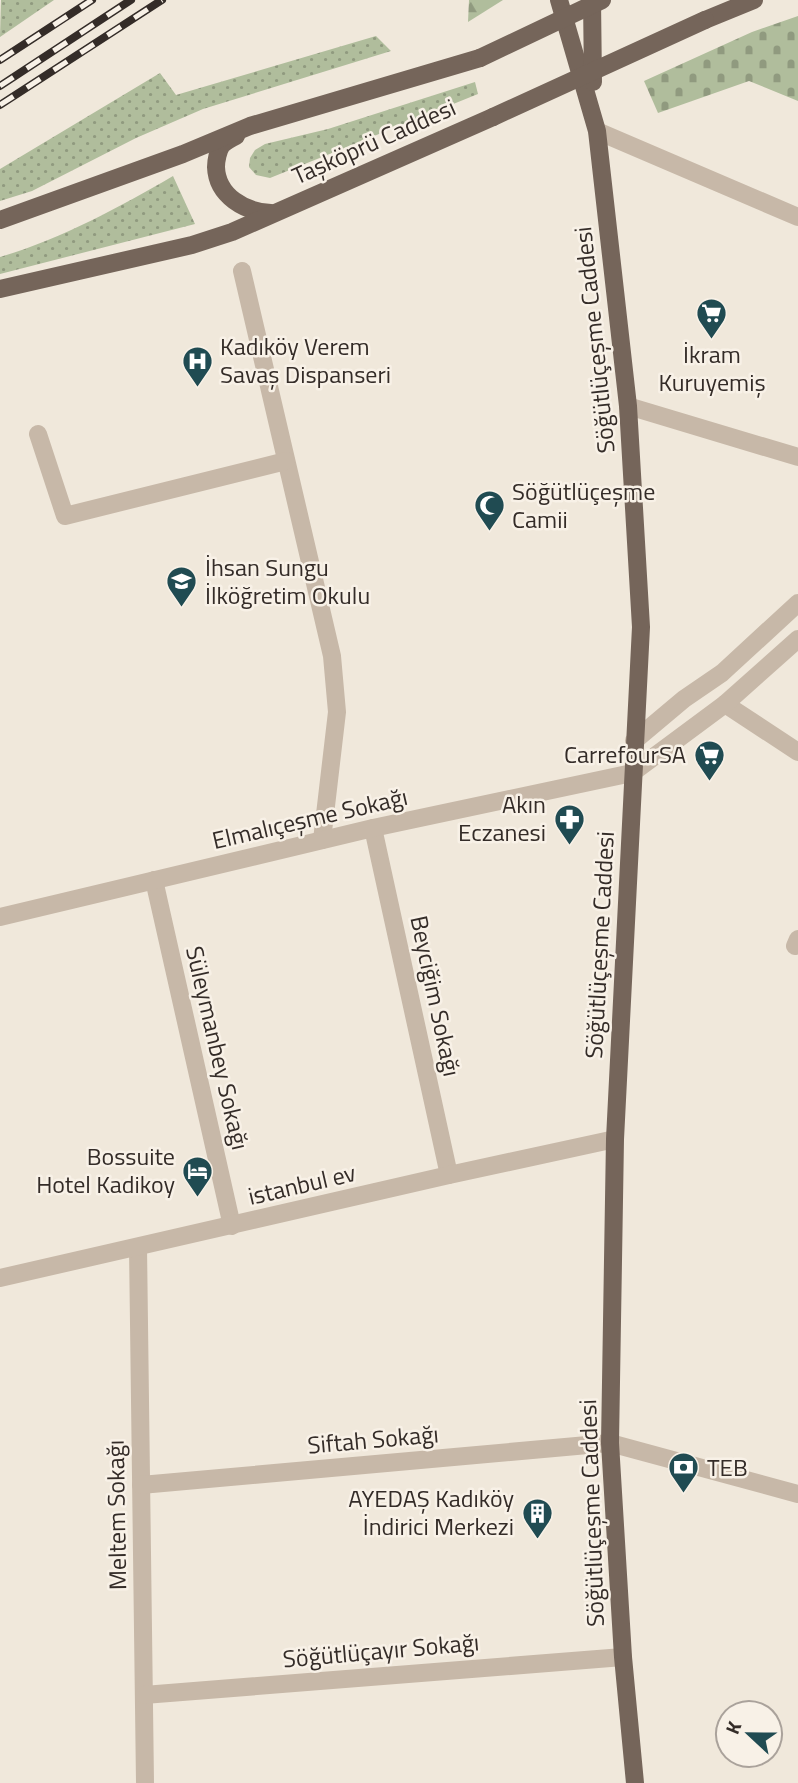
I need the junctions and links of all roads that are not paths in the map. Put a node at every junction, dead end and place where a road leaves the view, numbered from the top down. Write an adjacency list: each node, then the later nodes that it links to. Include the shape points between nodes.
1 (559, 0): 5 (main road, Söğütlüçeşme Caddesi)
2 (592, 0): 5 (main road)
3 (602, 0): 6 (main road, Taşköprü Caddesi, bridge, via 480,58)
4 (754, 0): 8 (main road, Taşköprü Caddesi, bridge)
5 (591, 110): 7 (main road, Söğütlüçeşme Caddesi)
6 (250, 126): 8 (main road, via 222,145 216,172 234,200); 10 (main road, Taşköprü Caddesi)
7 (597, 131): 9 (street); 13 (main road, Söğütlüçeşme Caddesi)
8 (271, 214): 12 (main road, Taşköprü Caddesi, via 192,244)
9 (798, 217)
10 (0, 220)
11 (242, 271): 16 (street)
12 (0, 289)
13 (628, 406): 15 (street); 20 (main road, Söğütlüçeşme Caddesi, via 641,627)
14 (38, 434): 16 (street, via 65,516)
15 (798, 457)
16 (286, 461): 24 (street, via 332,656 337,712)
17 (798, 603): 20 (street, via 722,673)
18 (798, 639): 19 (street)
19 (725, 704): 21 (street); 22 (street)
20 (634, 741): 22 (main road, Söğütlüçeşme Caddesi)
21 (798, 752)
22 (632, 773): 23 (street, Elmalıçeşme Sokağı); 27 (main road, Söğütlüçeşme Caddesi)
23 (373, 828): 24 (street, Elmalıçeşme Sokağı); 28 (street, Beyciğim Sokağı)
24 (322, 841): 25 (street, Elmalıçeşme Sokağı)
25 (153, 880): 26 (street, Elmalıçeşme Sokağı); 29 (street, Süleymanbey Sokağı)
26 (0, 917)
27 (615, 1139): 28 (street, istanbul ev); 32 (main road, Söğütlüçeşme Caddesi)
28 (449, 1175): 29 (street, istanbul ev)
29 (232, 1226): 30 (street, istanbul ev)
30 (138, 1247): 31 (street, istanbul ev); 33 (street, Meltem Sokağı)
31 (0, 1278)
32 (610, 1443): 33 (street, Siftah Sokağı); 34 (street); 35 (main road, Söğütlüçeşme Caddesi)
33 (141, 1485): 36 (street, Meltem Sokağı)
34 (798, 1494)
35 (623, 1657): 36 (street, Söğütlüçayır Sokağı); 38 (main road, Söğütlüçeşme Caddesi)
36 (144, 1695): 37 (street, Meltem Sokağı)
37 (145, 1783)
38 (635, 1783)

